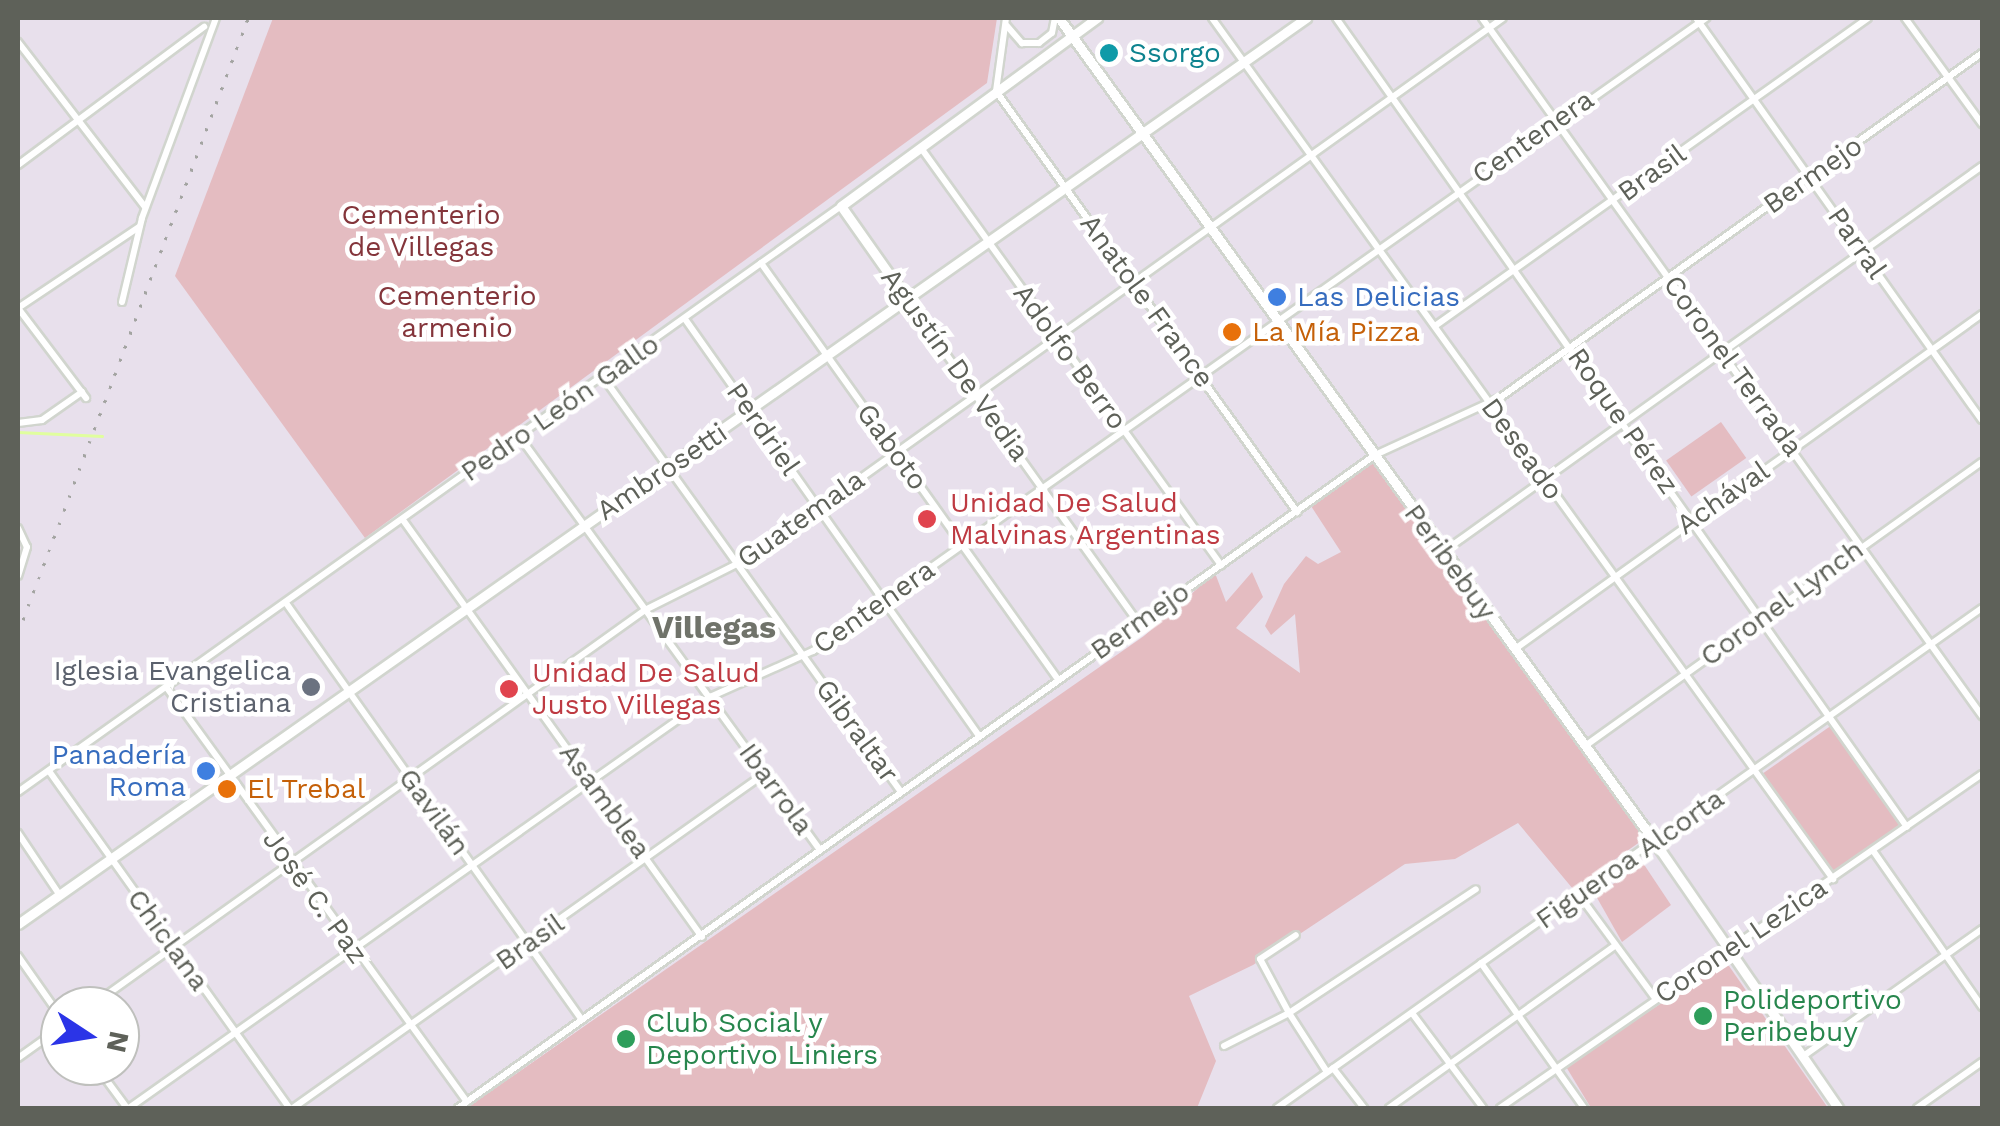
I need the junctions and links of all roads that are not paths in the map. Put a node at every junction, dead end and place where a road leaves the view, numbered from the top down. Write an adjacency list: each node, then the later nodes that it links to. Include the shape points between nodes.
1 (197, 18): 15 (street)
2 (216, 18): 15 (street)
3 (1006, 18): 4 (street, via 1015,39 1030,45 1046,39); 21 (street)
4 (1057, 18): 16 (street, Peribebuy)
5 (1098, 18): 16 (street, Pedro León Gallo)
6 (1212, 18): 19 (street, Deseado)
7 (1306, 18): 19 (street, Ambrosetti)
8 (1336, 18): 22 (street, Roque Pérez)
9 (1482, 18): 14 (street, Coronel Terrada)
10 (1503, 18): 14 (street, Guatemala)
11 (1868, 18): 23 (street, Brasil)
12 (1905, 18): 20 (street)
13 (1701, 19): 23 (street, Parral); 24 (street, Centenera)
14 (1489, 27): 22 (street, Guatemala); 24 (street, Coronel Terrada)
15 (207, 29): 25 (street); 37 (street)
16 (1072, 36): 21 (street, Pedro León Gallo); 27 (street, Peribebuy)
17 (18, 42): 25 (street)
18 (1982, 54): 20 (street, Bermejo)
19 (1243, 62): 27 (street, Ambrosetti); 29 (street, Deseado)
20 (1949, 78): 26 (street); 32 (street, Bermejo)
21 (996, 91): 28 (street, Pedro León Gallo); 33 (street, Anatole France)
22 (1392, 98): 29 (street, Guatemala); 34 (street, Roque Pérez)
23 (1755, 98): 32 (street, Parral); 35 (street, Brasil)
24 (1556, 120): 34 (street, Centenera); 35 (street, Coronel Terrada)
25 (77, 122): 30 (street); 37 (street)
26 (1982, 124)
27 (1142, 132): 33 (street, Ambrosetti); 39 (street, Peribebuy)
28 (921, 148): 36 (street, Pedro León Gallo); 40 (street, Adolfo Berro)
29 (1310, 156): 39 (street, Guatemala); 41 (street, Deseado)
30 (18, 165)
31 (1982, 166): 42 (street)
32 (1810, 177): 42 (street, Parral); 45 (street, Bermejo)
33 (1066, 187): 40 (street, Ambrosetti); 46 (street, Anatole France)
34 (1458, 190): 41 (street, Centenera); 44 (street, Roque Pérez)
35 (1613, 200): 44 (street, Brasil); 45 (street, Coronel Terrada)
36 (841, 206): 43 (street, Pedro León Gallo); 47 (street, Agustín De Vedia)
37 (145, 207): 38 (street)
38 (140, 227): 48 (street); 49 (street)
39 (1210, 227): 46 (street, Guatemala); 52 (street, Peribebuy)
40 (988, 242): 47 (street, Ambrosetti); 54 (street, Adolfo Berro)
41 (1378, 249): 52 (street, Centenera); 53 (street, Deseado)
42 (1864, 252): 56 (street, Parral); 57 (street)
43 (762, 264): 51 (street, Pedro León Gallo); 58 (street, Gaboto)
44 (1515, 269): 53 (street, Brasil); 55 (street, Roque Pérez)
45 (1668, 276): 55 (street, Bermejo); 57 (street, Coronel Terrada)
46 (1134, 281): 54 (street, Guatemala); 59 (street, Anatole France)
47 (908, 301): 58 (street, Ambrosetti); 61 (street, Agustín De Vedia)
48 (122, 302)
49 (18, 308): 65 (street, via 84,395 42,420)
50 (1982, 314): 56 (street, Achával)
51 (685, 319): 60 (street, Pedro León Gallo); 63 (street, Perdriel)
52 (1278, 322): 59 (street, Centenera); 71 (street, Peribebuy)
53 (1435, 326): 62 (street, Deseado)
54 (1056, 336): 61 (street, Guatemala); 67 (street, Adolfo Berro)
55 (1571, 347): 62 (street, Bermejo); 66 (street, Roque Pérez)
56 (1933, 349): 64 (street, Parral); 69 (street, Achával)
57 (1722, 353): 66 (street); 69 (street, Coronel Terrada)
58 (828, 358): 63 (street, Ambrosetti); 70 (street, Gaboto)
59 (1201, 377): 67 (street, Centenera); 77 (street, Anatole France)
60 (602, 378): 68 (street, Pedro León Gallo); 73 (street, Gibraltar)
61 (976, 395): 70 (street, Guatemala); 75 (street, Agustín De Vedia)
62 (1489, 404): 71 (street, Bermejo); 74 (street, Deseado)
63 (751, 412): 73 (street, Ambrosetti); 76 (street, Perdriel)
64 (1982, 420)
65 (18, 422)
66 (1625, 423): 74 (street); 79 (street, Roque Pérez)
67 (1124, 431): 75 (street, Centenera); 86 (street, Adolfo Berro)
68 (519, 436): 78 (street, Pedro León Gallo); 80 (street, Ibarrola)
69 (1792, 450): 79 (street, Achával); 83 (street, Coronel Terrada)
70 (896, 452): 76 (street, Guatemala); 82 (street, Gaboto)
71 (1375, 455): 77 (street, Bermejo); 84 (street, Peribebuy)
72 (1982, 462): 83 (street, Coronel Lynch)
73 (667, 468): 80 (street, Ambrosetti); 85 (street, Gibraltar)
74 (1544, 480): 84 (street); 88 (street, Deseado)
75 (1044, 488): 82 (street, Centenera); 95 (street, Agustín De Vedia)
76 (819, 508): 85 (street, Guatemala); 89 (street, Perdriel)
77 (1297, 512): 86 (street, Bermejo)
78 (402, 520): 90 (street, Pedro León Gallo); 91 (street, Asamblea)
79 (1692, 520): 88 (street, Achával); 94 (street, Roque Pérez)
80 (584, 523): 91 (street, Ambrosetti); 93 (street, Ibarrola)
81 (18, 528): 87 (street, via 27,544)
82 (962, 545): 89 (street, Centenera); 100 (street, Gaboto)
83 (1862, 546): 94 (street, Coronel Lynch); 96 (street, Coronel Terrada)
84 (1442, 552): 97 (street, Peribebuy)
85 (737, 564): 93 (street, Guatemala); 98 (street, Gibraltar)
86 (1221, 564): 95 (street, Bermejo)
87 (18, 576)
88 (1613, 576): 97 (street, Achával); 99 (street, Deseado)
89 (884, 600): 98 (street, Centenera); 107 (street, Perdriel)
90 (286, 603): 101 (street, Pedro León Gallo); 102 (street, Gavilán)
91 (464, 607): 102 (street, Ambrosetti); 103 (street, Asamblea)
92 (1982, 608): 96 (street, Figueroa Alcorta)
93 (645, 610): 103 (street, Guatemala); 104 (street, Ibarrola)
94 (1762, 619): 99 (street, Coronel Lynch); 106 (street, Roque Pérez)
95 (1138, 622): 100 (street, Bermejo)
96 (1931, 645): 105 (street, Coronel Terrada); 106 (street, Figueroa Alcorta)
97 (1514, 650): 108 (street, Peribebuy)
98 (804, 656): 104 (street, Centenera); 117 (street, Gibraltar)
99 (1683, 674): 108 (street, Coronel Lynch); 110 (street, Deseado)
100 (1057, 678): 107 (street, Bermejo)
101 (167, 688): 109 (street, Pedro León Gallo); 113 (street, José C. Paz)
102 (345, 690): 113 (street, Ambrosetti); 114 (street, Gavilán)
103 (529, 694): 114 (street, Guatemala); 115 (street, Asamblea)
104 (710, 697): 111 (street, Ibarrola); 115 (street, Centenera)
105 (1982, 716)
106 (1831, 718): 110 (street, Figueroa Alcorta); 118 (street, Roque Pérez)
107 (979, 736): 117 (street, Bermejo)
108 (1583, 747): 120 (street, Peribebuy)
109 (49, 770): 116 (street, Pedro León Gallo); 124 (street, Chiclana)
110 (1752, 772): 120 (street, Figueroa Alcorta); 127 (street, Deseado)
111 (764, 774): 121 (street, Ibarrola); 123 (street, Brasil)
112 (1982, 774): 118 (street, Coronel Lezica)
113 (228, 776): 124 (street, Ambrosetti); 125 (street, José C. Paz)
114 (410, 780): 125 (street, Guatemala); 126 (street, Gavilán)
115 (592, 783): 123 (street, Asamblea); 126 (street, Centenera)
116 (18, 792)
117 (901, 792): 121 (street, Bermejo)
118 (1907, 827): 122 (street, Coronel Lezica)
119 (18, 834): 129 (street)
120 (1654, 841): 130 (street, Figueroa Alcorta); 139 (street, Peribebuy)
121 (820, 850): 134 (street, Bermejo)
122 (1874, 852): 127 (street, Coronel Lezica); 140 (street)
123 (647, 859): 134 (street, Asamblea); 135 (street, Brasil)
124 (111, 861): 129 (street, Ambrosetti); 137 (street, Chiclana)
125 (292, 865): 137 (street, Guatemala); 138 (street, José C. Paz)
126 (474, 868): 135 (street, Gavilán); 138 (street, Centenera)
127 (1832, 879): 139 (street, Coronel Lezica)
128 (1476, 889): 148 (street)
129 (60, 895): 131 (street, Ambrosetti)
130 (1579, 895): 136 (street); 142 (street, Figueroa Alcorta)
131 (18, 924)
132 (1982, 929): 140 (street)
133 (1296, 935): 148 (street, via 1260,959)
134 (702, 937): 150 (street, Bermejo)
135 (528, 943): 150 (street, Gavilán); 151 (street, Brasil)
136 (1616, 945): 145 (street); 149 (street)
137 (174, 948): 143 (street, Guatemala); 152 (street, Chiclana)
138 (354, 950): 151 (street, José C. Paz); 152 (street, Centenera)
139 (1728, 952): 145 (street, Coronel Lezica); 155 (street, Peribebuy)
140 (1946, 954): 146 (street); 155 (street)
141 (18, 956): 144 (street)
142 (1480, 963): 147 (street, Figueroa Alcorta); 149 (street)
143 (120, 986)
144 (40, 987)
145 (1655, 999): 159 (street, Coronel Lezica)
146 (1982, 1007)
147 (1412, 1012): 158 (street); 160 (street, Figueroa Alcorta)
148 (1290, 1013): 154 (street); 160 (street)
149 (1518, 1016): 158 (street); 159 (street)
150 (582, 1020): 162 (street, Bermejo)
151 (409, 1028): 162 (street, José C. Paz); 164 (street, Brasil)
152 (236, 1032): 163 (street, Centenera); 164 (street, Chiclana)
153 (40, 1042): 156 (street)
154 (1224, 1046)
155 (1802, 1057): 172 (street, Peribebuy)
156 (18, 1058)
157 (1982, 1062): 173 (street)
158 (1452, 1063): 168 (street); 169 (street)
159 (1555, 1068): 170 (street, Coronel Lezica); 171 (street)
160 (1330, 1070): 166 (street, Figueroa Alcorta); 167 (street)
161 (111, 1086): 163 (street)
162 (466, 1102): 165 (street, Bermejo)
163 (128, 1108)
164 (291, 1108)
165 (458, 1108)
166 (1276, 1108)
167 (1364, 1108)
168 (1389, 1108)
169 (1483, 1108)
170 (1500, 1108)
171 (1584, 1108)
172 (1838, 1108)
173 (1918, 1108)

